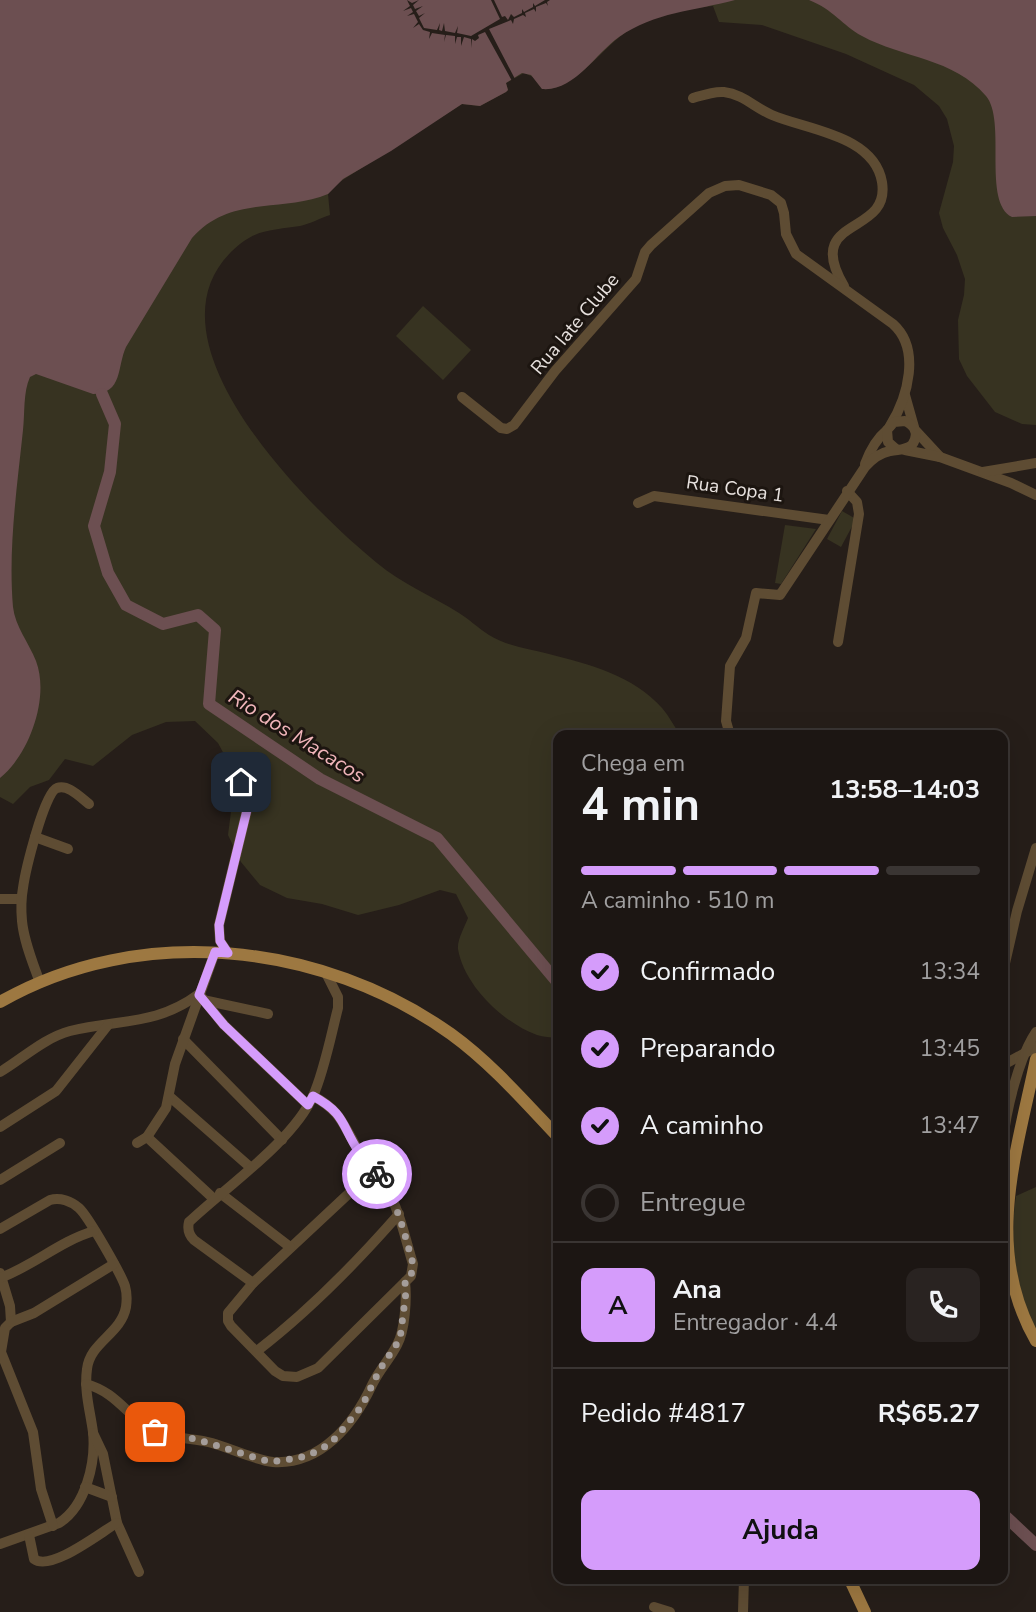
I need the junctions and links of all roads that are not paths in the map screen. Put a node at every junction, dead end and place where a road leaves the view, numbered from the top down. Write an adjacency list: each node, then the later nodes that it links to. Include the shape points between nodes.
1 (693, 98): 2 (street, via 715,92 734,94 776,117 829,133 872,160 882,183 879,203 836,240 832,250 833,267)
2 (846, 290): 3 (street, Rua Iate Clube, via 904,336 909,357); 4 (street, Rua Iate Clube, via 796,254 788,242 783,207 777,198 738,185 725,186 709,193 651,244 636,279 514,425 501,428)
3 (905, 394): 5 (street); 6 (street)
4 (462, 397)
5 (889, 428): 6 (street, via 905,421); 7 (street, via 888,442); 10 (street, via 870,450)
6 (914, 429): 7 (street, via 915,441); 8 (street)
7 (900, 450): 8 (street); 10 (street, via 878,455)
8 (940, 457): 11 (street)
9 (1036, 463): 11 (street)
10 (864, 467): 12 (street)
11 (979, 473): 13 (street)
12 (848, 491): 15 (street); 16 (street, via 859,514)
13 (1036, 495)
14 (638, 503): 15 (street, Rua Copa 1, via 654,496)
15 (829, 520): 17 (street, via 780,595 756,593 746,638 730,666)
16 (838, 642)
17 (729, 730)
18 (241, 782): 26 (street, via 247,810 219,925)
19 (89, 804): 20 (street, via 67,788 54,789)
20 (36, 838): 22 (street); 23 (street)
21 (1036, 848): 25 (street)
22 (68, 849)
23 (22, 898): 24 (street); 28 (street, via 22,924)
24 (0, 899)
25 (1008, 950)
26 (222, 953): 27 (main road, via 294,963); 28 (main road, via 153,954 95,964); 29 (street)
27 (326, 973): 41 (street, via 338,997 338,1008); 44 (main road, via 377,990 450,1034 492,1069)
28 (40, 983): 30 (main road)
29 (201, 997): 31 (street); 32 (street, via 168,1013); 34 (street); 41 (street, via 224,1025)
30 (0, 1002)
31 (268, 1014)
32 (108, 1025): 39 (street, via 67,1031); 43 (street, via 56,1091)
33 (1036, 1032): 36 (street)
34 (183, 1039): 40 (street); 46 (street)
35 (1036, 1047): 36 (street)
36 (1023, 1054): 38 (street); 42 (street)
37 (1036, 1059): 52 (main road)
38 (1008, 1062)
39 (0, 1072)
40 (169, 1097): 45 (street); 49 (street)
41 (310, 1100): 46 (street); 50 (street, via 337,1112)
42 (1008, 1109)
43 (0, 1127)
44 (553, 1132)
45 (147, 1137): 48 (street); 53 (street)
46 (282, 1140): 49 (street)
47 (60, 1143): 51 (street)
48 (137, 1143)
49 (250, 1167): 53 (street)
50 (374, 1170): 54 (street); 57 (street)
51 (0, 1180)
52 (1008, 1182)
53 (217, 1196): 57 (street); 62 (street, via 189,1223 188,1231)
54 (399, 1214): 61 (street, via 413,1264); 65 (street, via 284,1331)
55 (0, 1229): 56 (street, via 56,1198 77,1206)
56 (94, 1231): 58 (street); 60 (street)
57 (290, 1247): 62 (street)
58 (114, 1264): 63 (street); 66 (street, via 126,1288 126,1306 119,1324 91,1353)
59 (1008, 1267): 64 (main road, via 1018,1306)
60 (1, 1276): 63 (street, via 10,1306)
61 (405, 1282): 65 (street, via 308,1374 283,1376); 66 (street, via 400,1339 362,1406 332,1442 299,1458 270,1462 205,1441 155,1432 110,1394)
62 (253, 1283): 65 (street, via 231,1309 228,1321)
63 (5, 1327): 71 (street, via 4,1362 33,1432 41,1489)
64 (1036, 1341)
65 (257, 1351)
66 (86, 1384): 67 (street)
67 (93, 1433): 68 (street); 69 (street, via 103,1454)
68 (85, 1487): 69 (street); 71 (street, via 73,1513)
69 (112, 1497): 70 (street)
70 (117, 1523): 72 (street, via 67,1555 41,1562 34,1559); 74 (street)
71 (53, 1526): 72 (street)
72 (29, 1535): 73 (street)
73 (0, 1544)
74 (139, 1572)
75 (744, 1584): 79 (street)
76 (852, 1584): 80 (main road)
77 (654, 1607): 78 (street)
78 (670, 1612)
79 (743, 1612)
80 (865, 1612)

